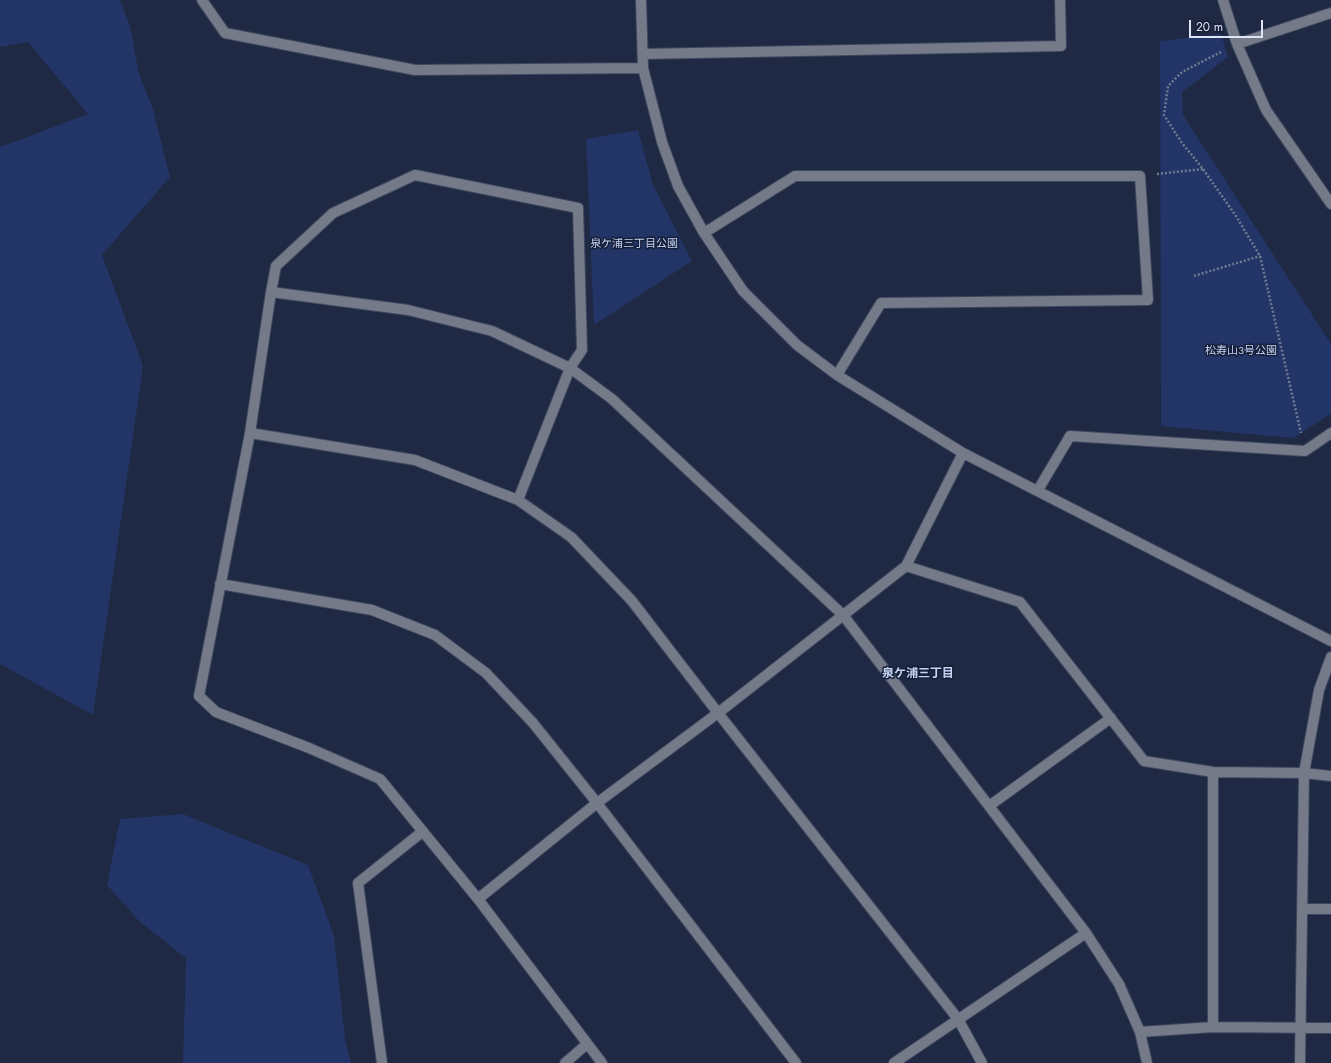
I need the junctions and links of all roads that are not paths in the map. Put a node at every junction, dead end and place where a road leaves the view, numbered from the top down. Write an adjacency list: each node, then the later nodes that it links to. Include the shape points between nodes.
1 (202, 0): 8 (street, via 225,33 415,70)
2 (642, 0): 7 (street)
3 (1060, 0): 7 (street, via 1061,46)
4 (1222, 0): 6 (street)
5 (1331, 14): 6 (street)
6 (1237, 44): 9 (street, via 1266,110)
7 (643, 54): 8 (street)
8 (643, 68): 10 (street, via 662,142 678,186)
9 (1331, 204)
10 (704, 234): 13 (street, via 743,291 797,345); 13 (street, via 795,176 1140,176 1148,300 881,303)
11 (271, 292): 12 (street, via 408,310 492,331); 12 (street, via 276,266 333,213 415,175 578,208 582,350); 14 (street)
12 (570, 368): 18 (street); 21 (street, via 612,399)
13 (837, 375): 16 (street)
14 (250, 433): 18 (street, via 415,460); 20 (street)
15 (1331, 433): 17 (street, via 1305,451 1070,436)
16 (963, 453): 17 (street); 19 (street)
17 (1038, 490): 22 (street)
18 (518, 500): 24 (street, via 571,537 632,601)
19 (906, 566): 21 (street); 25 (street, via 1020,602)
20 (220, 584): 29 (street, via 372,610 435,635 486,673 532,723); 31 (street, via 199,696 216,712 380,780)
21 (843, 615): 24 (street); 30 (street)
22 (1331, 641)
23 (1331, 658): 27 (street, via 1319,690)
24 (718, 713): 29 (street); 36 (street)
25 (1111, 718): 26 (street, via 1144,761); 30 (street)
26 (1213, 772): 27 (street); 37 (street)
27 (1304, 773): 28 (street); 34 (street)
28 (1331, 776)
29 (597, 803): 32 (street); 45 (street)
30 (989, 806): 35 (street)
31 (422, 832): 32 (street); 42 (street, via 358,883)
32 (478, 899): 41 (street)
33 (1331, 908): 34 (street)
34 (1303, 909): 38 (street)
35 (1086, 933): 36 (street); 40 (street, via 1119,984)
36 (958, 1019): 46 (street); 47 (street)
37 (1213, 1027): 38 (street); 40 (street)
38 (1302, 1028): 39 (street); 49 (street)
39 (1331, 1028)
40 (1140, 1032): 48 (street)
41 (587, 1044): 43 (street); 44 (street)
42 (382, 1063)
43 (565, 1063)
44 (602, 1063)
45 (796, 1063)
46 (894, 1063)
47 (982, 1063)
48 (1148, 1063)
49 (1300, 1063)

